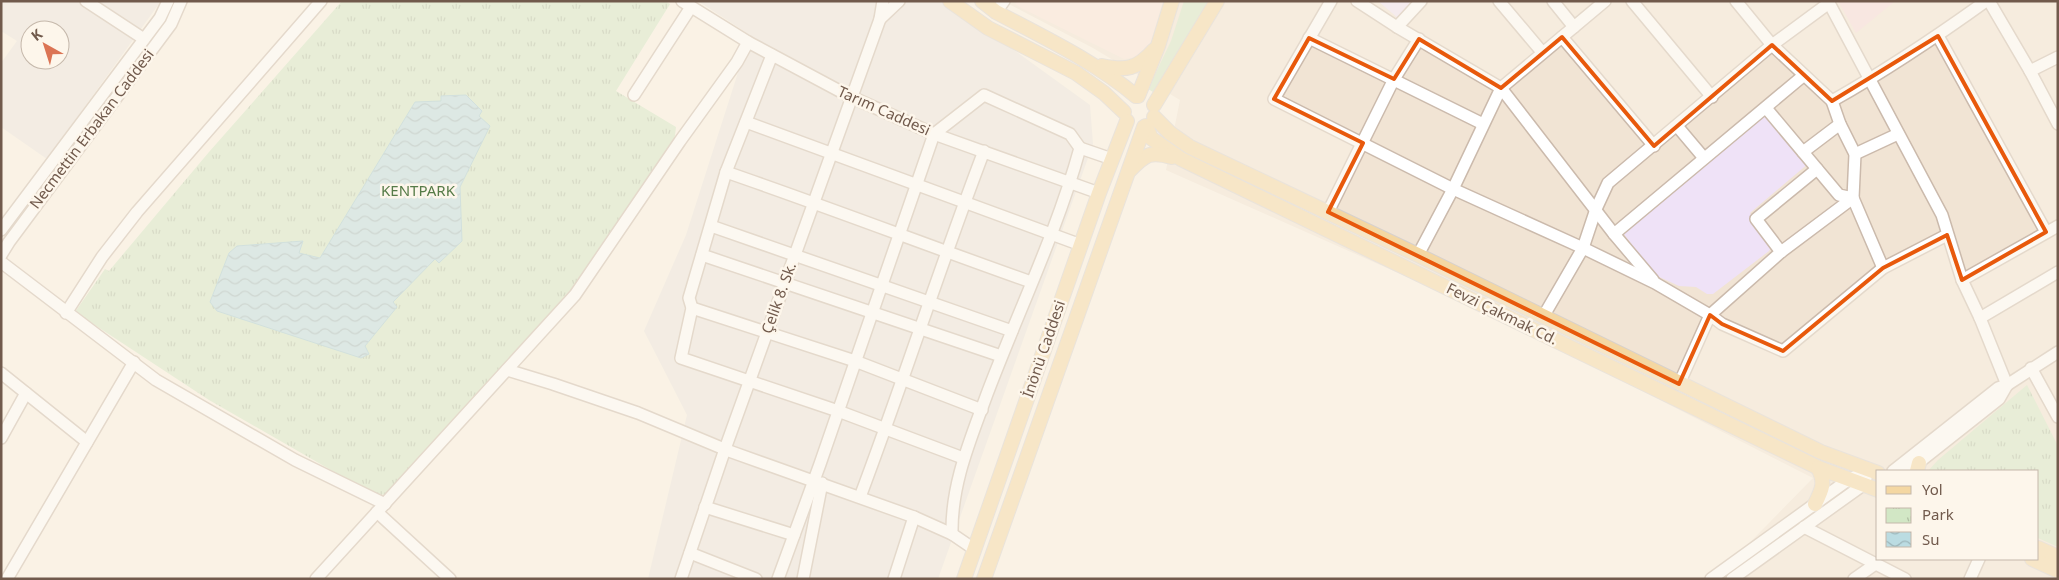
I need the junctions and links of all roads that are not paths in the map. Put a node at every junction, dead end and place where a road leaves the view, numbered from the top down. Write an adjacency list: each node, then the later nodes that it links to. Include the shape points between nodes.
1 (86, 1): 29 (street)
2 (168, 1): 29 (street, Necmettin Erbakan Caddesi)
3 (181, 1): 93 (street, Necmettin Erbakan Caddesi, via 170,24)
4 (321, 1): 106 (street, via 137,212 102,257)
5 (883, 1): 23 (street, Çelik 8. Sk.)
6 (899, 1): 23 (street)
7 (950, 1): 49 (main road, via 988,28 1076,73 1104,93)
8 (982, 1): 22 (main road)
9 (1172, 1): 32 (main road)
10 (1217, 1): 50 (main road, İnönü Caddesi)
11 (1331, 1): 28 (street)
12 (1357, 1): 25 (street)
13 (1421, 1): 25 (street)
14 (1499, 1): 34 (street)
15 (1553, 1): 24 (street)
16 (1605, 1): 24 (street)
17 (1632, 1): 45 (street)
18 (1736, 1): 33 (street)
19 (1987, 1): 26 (street); 38 (street)
20 (1828, 2): 33 (street); 41 (street)
21 (686, 4): 31 (street, Tarım Caddesi); 43 (street)
22 (1000, 6): 37 (main road)
23 (880, 19): 46 (street, Çelik 8. Sk.)
24 (1574, 26): 27 (street)
25 (1397, 27): 30 (street)
26 (1938, 36): 41 (street); 83 (street)
27 (1562, 37): 34 (street); 59 (street)
28 (1309, 38): 40 (street); 58 (street, via 1274,99)
29 (144, 39): 82 (street, Necmettin Erbakan Caddesi)
30 (1419, 39): 40 (street); 42 (street)
31 (748, 42): 35 (street, Tarım Caddesi); 119 (street, via 575,295)
32 (1158, 46): 37 (main road, via 1142,63 1121,70); 44 (main road)
33 (1772, 46): 39 (street); 45 (street)
34 (1542, 52): 42 (street)
35 (772, 55): 46 (street, Tarım Caddesi); 51 (street)
36 (2058, 57): 38 (street)
37 (1094, 64): 44 (main road)
38 (2030, 71): 54 (street)
39 (1803, 76): 47 (street); 48 (street)
40 (1394, 79): 52 (street); 58 (street)
41 (1870, 80): 47 (street); 57 (street)
42 (1502, 88): 52 (street); 78 (street)
43 (634, 95)
44 (1137, 96): 49 (main road, via 1128,100); 50 (main road, via 1149,99)
45 (1712, 97): 55 (street)
46 (851, 98): 56 (street, Tarım Caddesi); 63 (street, Çelik 8. Sk.)
47 (1832, 101): 53 (street)
48 (1766, 108): 62 (street); 65 (street)
49 (1125, 117): 50 (main road, via 1135,126); 66 (main road, İnönü Caddesi)
50 (1150, 119): 67 (main road, Fevzi Çakmak Cd., via 1151,138); 70 (main road, İnönü Caddesi); 79 (main road, Fevzi Çakmak Cd., via 1190,147)
51 (746, 122): 63 (street); 69 (street)
52 (1483, 124): 73 (street)
53 (1840, 124): 62 (street); 64 (street)
54 (2058, 124)
55 (1678, 126): 59 (street); 65 (street)
56 (934, 134): 60 (street, via 984,95 1070,134); 61 (street, Tarım Caddesi); 72 (street)
57 (1898, 134): 64 (street); 87 (street, via 1942,215)
58 (1363, 143): 73 (street); 79 (street)
59 (1654, 146): 78 (street, via 1608,183)
60 (1080, 148): 66 (street); 71 (street)
61 (984, 152): 71 (street, Tarım Caddesi); 77 (street)
62 (1803, 152): 68 (street)
63 (832, 153): 72 (street); 76 (street, Çelik 8. Sk.)
64 (1855, 154): 75 (street)
65 (1704, 158): 84 (street)
66 (1112, 159): 74 (main road, İnönü Caddesi)
67 (1180, 159): 70 (main road, via 1156,153 1144,156); 135 (main road, Fevzi Çakmak Cd.)
68 (1817, 169): 75 (street, via 1839,195); 91 (street, via 1756,219)
69 (726, 172): 76 (street); 80 (street)
70 (1128, 172): 166 (main road, İnönü Caddesi)
71 (1070, 184): 74 (street, Tarım Caddesi); 86 (street)
72 (916, 185): 77 (street); 85 (street)
73 (1453, 189): 89 (street); 95 (street)
74 (1099, 193): 88 (main road, İnönü Caddesi)
75 (1853, 198): 91 (street); 97 (street)
76 (814, 202): 85 (street); 92 (street, Çelik 8. Sk.)
77 (965, 202): 86 (street); 90 (street)
78 (1596, 209): 84 (street); 89 (street)
79 (1328, 212): 95 (main road, Fevzi Çakmak Cd.)
80 (711, 226): 92 (street); 94 (street)
81 (2058, 226): 83 (street)
82 (1, 230)
83 (2046, 232): 99 (street)
84 (1614, 234): 101 (street)
85 (899, 235): 90 (street); 103 (street)
86 (1051, 235): 88 (street); 100 (street)
87 (1947, 235): 97 (street); 99 (street)
88 (1081, 245): 150 (main road, İnönü Caddesi)
89 (1583, 248): 101 (street); 109 (street)
90 (946, 252): 100 (street); 104 (street)
91 (1781, 252): 108 (street)
92 (795, 254): 102 (street, Çelik 8. Sk.); 103 (street)
93 (1, 255)
94 (702, 255): 102 (street); 105 (street, via 689,298)
95 (1418, 255): 109 (main road, Fevzi Çakmak Cd.)
96 (1, 262): 106 (street)
97 (1883, 268): 108 (street, via 1783,351 1722,324)
98 (2058, 272): 110 (street)
99 (1962, 280): 110 (street)
100 (1032, 282): 112 (street)
101 (1655, 283): 108 (street)
102 (784, 284): 107 (street); 113 (street, Çelik 8. Sk.)
103 (882, 285): 104 (street); 107 (street)
104 (928, 302): 111 (street); 112 (street)
105 (692, 308): 113 (street); 122 (street, via 682,358)
106 (66, 313): 116 (street)
107 (872, 313): 111 (street); 117 (street)
108 (1710, 314): 123 (street)
109 (1543, 317): 123 (main road, Fevzi Çakmak Cd.)
110 (1980, 318): 124 (street)
111 (919, 329): 115 (street); 121 (street)
112 (1012, 331): 115 (street)
113 (767, 332): 117 (street); 122 (street, Çelik 8. Sk.)
114 (2058, 352): 118 (street)
115 (1002, 356): 126 (street)
116 (134, 362): 131 (street); 144 (street, via 156,380)
117 (855, 362): 121 (street); 127 (street)
118 (2031, 368): 124 (street); 128 (street)
119 (507, 370): 132 (street, via 638,413); 144 (street)
120 (1, 373): 125 (street)
121 (903, 380): 126 (street); 129 (street)
122 (749, 382): 127 (street); 132 (street, Çelik 8. Sk.)
123 (1679, 384): 137 (main road, Fevzi Çakmak Cd., via 1821,452)
124 (2007, 385): 134 (street, via 1999,399); 136 (street, via 1998,388)
125 (26, 392): 130 (street); 131 (street)
126 (982, 410): 133 (street)
127 (838, 411): 129 (street); 139 (street)
128 (2058, 417)
129 (886, 429): 133 (street); 141 (street)
130 (1, 438)
131 (87, 442): 157 (street)
132 (725, 449): 139 (street); 143 (street, Çelik 8. Sk.)
133 (964, 458): 147 (street, via 952,504)
134 (1918, 467)
135 (1818, 468): 138 (main road, Fevzi Çakmak Cd.); 142 (main road, via 1824,482)
136 (1894, 470)
137 (1874, 472): 138 (street); 140 (street)
138 (1848, 480): 140 (main road, Fevzi Çakmak Cd.); 142 (street)
139 (818, 482): 141 (street); 148 (street); 163 (street)
140 (1870, 487): 146 (street)
141 (860, 498): 145 (street)
142 (1815, 504): 167 (street)
143 (705, 507): 148 (street); 151 (street, Çelik 8. Sk.)
144 (381, 508): 158 (street); 159 (street)
145 (914, 517): 147 (street); 164 (street)
146 (1804, 527): 155 (street); 168 (street)
147 (952, 534): 150 (street)
148 (794, 535): 162 (street)
149 (2039, 548): 152 (main road)
150 (974, 549): 165 (main road, İnönü Caddesi)
151 (690, 553): 160 (street, Çelik 8. Sk.); 161 (street)
152 (2058, 557)
153 (1978, 560): 171 (street)
154 (2034, 560): 156 (main road)
155 (1874, 564): 169 (street); 170 (street)
156 (2058, 571)
157 (8, 579)
158 (316, 579)
159 (450, 579)
160 (681, 579)
161 (756, 579)
162 (778, 579)
163 (803, 579)
164 (894, 579)
165 (964, 579)
166 (984, 579)
167 (1711, 579)
168 (1732, 579)
169 (1854, 579)
170 (1905, 579)
171 (1970, 579)

